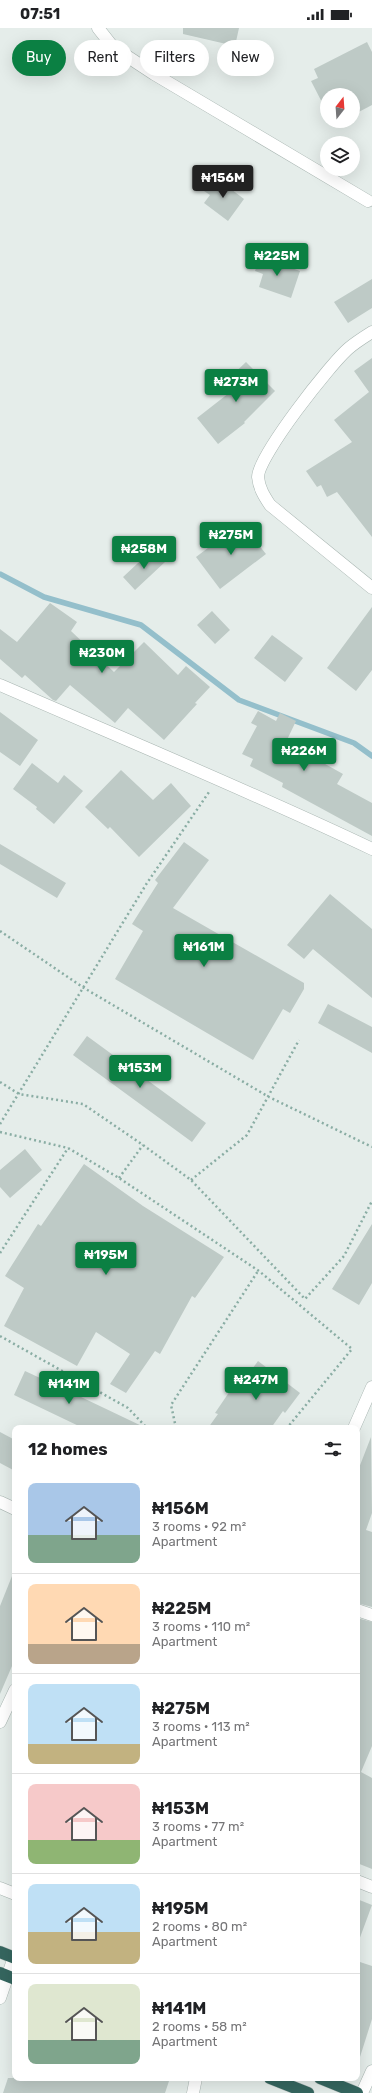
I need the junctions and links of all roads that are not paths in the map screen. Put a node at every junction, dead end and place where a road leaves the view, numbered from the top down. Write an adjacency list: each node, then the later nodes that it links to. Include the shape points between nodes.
1 (98, 28): 2 (street, via 113,47 154,74)
2 (368, 201)
3 (372, 332): 4 (street, via 349,347 329,368 270,450 258,476 261,492 270,505)
4 (372, 588)
5 (0, 685): 6 (street, via 217,780 277,803)
6 (372, 849)
7 (372, 1387): 8 (street)
8 (355, 1425)
9 (0, 1502): 10 (street)
10 (12, 1508)
11 (360, 1611): 12 (street)
12 (372, 1615)
13 (12, 1696): 14 (street)
14 (0, 1722)
15 (360, 1882): 17 (street)
16 (0, 1888): 18 (street)
17 (372, 1888)
18 (12, 1893)
19 (0, 1952): 20 (highway)
20 (12, 1956)
21 (12, 1962): 22 (street)
22 (7, 1976): 23 (street)
23 (0, 1998)
24 (372, 2072): 32 (street)
25 (195, 2081): 29 (street)
26 (274, 2081): 28 (highway)
27 (327, 2081): 31 (highway)
28 (283, 2088): 30 (highway)
29 (192, 2093)
30 (308, 2093)
31 (357, 2093)
32 (362, 2093)

